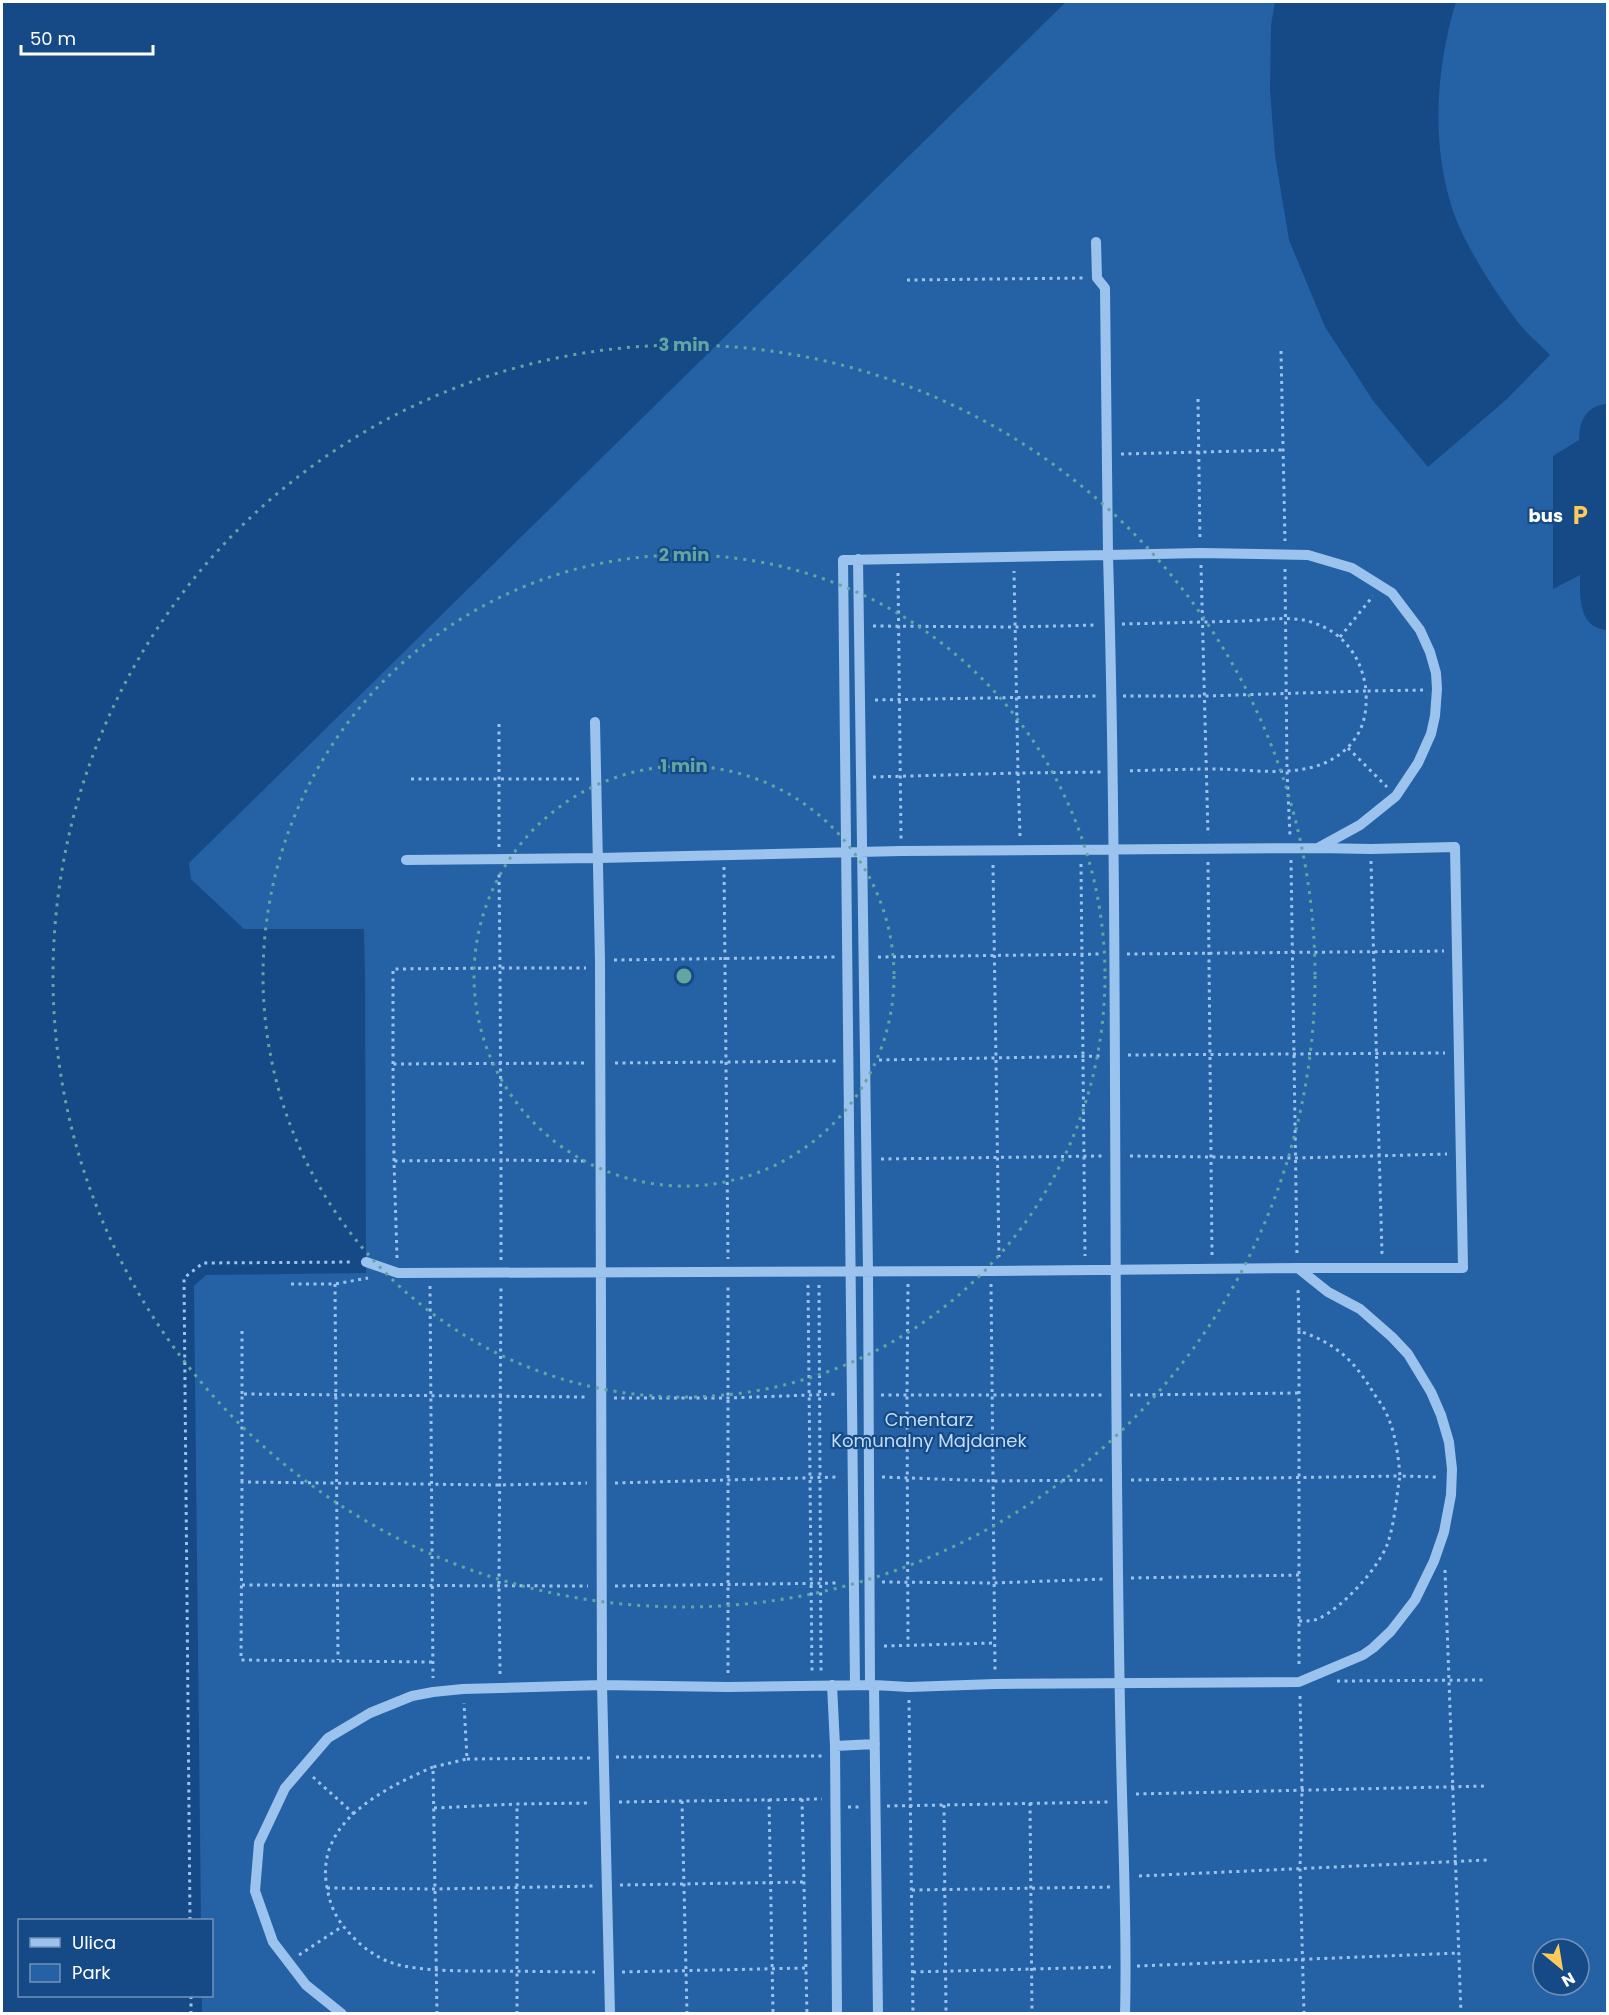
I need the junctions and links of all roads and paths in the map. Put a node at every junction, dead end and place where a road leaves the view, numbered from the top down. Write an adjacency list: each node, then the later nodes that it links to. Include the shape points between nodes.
1 (1096, 242): 2 (street)
2 (1097, 278): 3 (path); 8 (street, via 1105,288)
3 (907, 280)
4 (1281, 351): 6 (path)
5 (1198, 399): 7 (path)
6 (1282, 450): 7 (path); 10 (path)
7 (1198, 451): 8 (path); 9 (path)
8 (1107, 454): 11 (street)
9 (1201, 553): 10 (street); 11 (street); 17 (path)
10 (1285, 554): 15 (street, via 1308,555 1347,566); 16 (path)
11 (1108, 555): 12 (street); 18 (street)
12 (1013, 557): 14 (street); 21 (path)
13 (858, 559): 14 (street); 19 (street); 52 (street, via 843,560)
14 (898, 559): 20 (path)
15 (1382, 585): 22 (path); 23 (street, via 1402,603 1420,630 1430,652)
16 (1286, 619): 17 (path); 22 (path, via 1314,622); 25 (path)
17 (1203, 622): 18 (path); 27 (path)
18 (1110, 624): 21 (path); 26 (street)
19 (859, 626): 20 (path); 29 (street)
20 (898, 626): 21 (path); 30 (path)
21 (1015, 627): 28 (path)
22 (1340, 637): 24 (path, via 1357,659)
23 (1437, 689): 24 (path); 41 (street, via 1431,734 1419,763)
24 (1366, 691): 25 (path); 32 (path, via 1365,720)
25 (1287, 694): 27 (path); 35 (path)
26 (1110, 696): 27 (path); 28 (path); 34 (street)
27 (1205, 696): 33 (path)
28 (1016, 698): 30 (path); 36 (path)
29 (860, 700): 30 (path); 38 (street)
30 (898, 700): 37 (path)
31 (595, 722): 40 (street)
32 (1348, 748): 35 (path, via 1314,768); 41 (path)
33 (1206, 769): 34 (path); 35 (path); 42 (path)
34 (1112, 771): 36 (path); 49 (street)
35 (1287, 771): 43 (path)
36 (1018, 773): 37 (path); 47 (path)
37 (900, 776): 38 (path); 50 (path)
38 (861, 777): 51 (street)
39 (411, 779): 40 (path)
40 (596, 779): 54 (street)
41 (1396, 796): 44 (street, via 1360,825)
42 (1208, 848): 43 (street); 49 (street); 59 (path)
43 (1291, 848): 44 (street); 56 (path)
44 (1318, 848): 45 (street)
45 (1371, 849): 57 (path); 58 (street, via 1455,847)
46 (993, 850): 47 (street); 50 (street); 62 (path)
47 (1020, 850): 48 (street)
48 (1081, 850): 49 (street); 61 (path)
49 (1113, 850): 60 (street)
50 (901, 851): 51 (street)
51 (862, 852): 52 (street); 64 (street)
52 (847, 853): 53 (street); 63 (street)
53 (724, 856): 54 (street); 65 (path)
54 (598, 858): 55 (street); 66 (street)
55 (405, 860)
56 (1292, 951): 57 (path); 59 (path); 71 (path)
57 (1373, 951): 58 (path); 69 (path)
58 (1458, 951): 68 (street)
59 (1209, 952): 60 (path); 70 (path)
60 (1115, 954): 61 (path); 73 (street)
61 (1083, 955): 62 (path); 72 (path)
62 (995, 956): 64 (path); 74 (path)
63 (848, 957): 65 (path); 76 (street)
64 (863, 957): 75 (street)
65 (725, 959): 66 (path); 77 (path)
66 (600, 964): 67 (path); 80 (street)
67 (500, 968): 78 (path, via 393,969); 79 (path)
68 (1459, 1053): 69 (path); 81 (street)
69 (1376, 1054): 71 (path); 82 (path)
70 (1210, 1055): 71 (path); 73 (path); 85 (path)
71 (1294, 1055): 87 (path)
72 (1084, 1056): 73 (path); 74 (path); 83 (path)
73 (1116, 1056): 84 (street)
74 (996, 1058): 75 (path); 86 (path)
75 (865, 1060): 88 (street)
76 (848, 1061): 77 (path); 99 (street)
77 (726, 1062): 80 (path); 104 (path)
78 (393, 1064): 79 (path); 90 (path)
79 (499, 1064): 80 (path); 89 (path)
80 (600, 1064): 91 (street)
81 (1461, 1154): 82 (path); 94 (street, via 1463,1268)
82 (1379, 1155): 87 (path); 94 (path)
83 (1084, 1156): 84 (path); 86 (path); 96 (path)
84 (1116, 1156): 85 (path); 97 (street)
85 (1211, 1156): 87 (path); 95 (path)
86 (998, 1158): 88 (path); 102 (path)
87 (1297, 1158): 93 (path)
88 (866, 1159): 100 (street)
89 (501, 1160): 90 (path); 91 (path); 107 (path)
90 (394, 1161): 105 (path)
91 (601, 1161): 103 (street)
92 (366, 1262): 105 (street); 213 (path, via 203,1263 184,1278)
93 (1298, 1268): 94 (street); 95 (street); 111 (path); 130 (street, via 1328,1292 1360,1309 1408,1354 1441,1415 1449,1442)
94 (1382, 1268)
95 (1212, 1269): 97 (street)
96 (1085, 1270): 97 (street); 102 (street)
97 (1116, 1270): 119 (street)
98 (814, 1271): 99 (street); 104 (street); 118 (path); 122 (path)
99 (851, 1271): 100 (street); 114 (street)
100 (868, 1271): 101 (street); 115 (street)
101 (908, 1271): 102 (street); 123 (path)
102 (995, 1271): 116 (path)
103 (602, 1272): 104 (street); 107 (street); 124 (street)
104 (728, 1272): 125 (path)
105 (398, 1273): 106 (street); 109 (path)
106 (430, 1273): 107 (street); 120 (path)
107 (501, 1273): 121 (path)
108 (291, 1284): 109 (path)
109 (335, 1284): 117 (path)
110 (242, 1330): 113 (path)
111 (1299, 1331): 112 (path); 126 (path, via 1335,1347 1364,1377 1390,1422)
112 (1299, 1393): 119 (path); 129 (path)
113 (242, 1394): 117 (path); 137 (path)
114 (853, 1394): 118 (path); 127 (street)
115 (869, 1394): 123 (path); 128 (street)
116 (992, 1394): 119 (path); 123 (path); 135 (path)
117 (336, 1395): 120 (path); 138 (path)
118 (819, 1395): 122 (path); 132 (path)
119 (1117, 1395): 136 (street)
120 (431, 1396): 121 (path); 139 (path)
121 (501, 1396): 124 (path); 141 (path)
122 (810, 1396): 125 (path); 131 (path)
123 (907, 1396): 133 (path)
124 (601, 1398): 125 (path); 140 (street)
125 (728, 1398): 134 (path)
126 (1400, 1476): 129 (path); 130 (path); 157 (path, via 1387,1545 1375,1566 1328,1614)
127 (854, 1477): 132 (path); 145 (street)
128 (869, 1477): 133 (path); 146 (street)
129 (1300, 1477): 136 (path); 143 (path)
130 (1452, 1477): 142 (street, via 1447,1520)
131 (810, 1478): 132 (path); 134 (path); 150 (path)
132 (820, 1478): 151 (path)
133 (909, 1478): 135 (path); 147 (path)
134 (727, 1480): 140 (path); 149 (path)
135 (993, 1480): 136 (path); 148 (path)
136 (1117, 1480): 144 (street)
137 (242, 1482): 138 (path); 153 (path)
138 (337, 1483): 139 (path); 152 (path)
139 (431, 1483): 141 (path); 154 (path)
140 (601, 1483): 141 (path); 156 (street)
141 (499, 1485): 155 (path)
142 (1434, 1562): 163 (path, via 1445,1570); 166 (street, via 1415,1600 1392,1631 1373,1648)
143 (1299, 1575): 144 (path); 157 (path)
144 (1120, 1578): 148 (path); 167 (street)
145 (854, 1582): 151 (path); 172 (street)
146 (870, 1582): 147 (path); 160 (street)
147 (908, 1582): 148 (path); 159 (path)
148 (994, 1583): 158 (path)
149 (728, 1584): 150 (path); 156 (path); 173 (path)
150 (810, 1584): 151 (path); 171 (path)
151 (821, 1584): 171 (path)
152 (338, 1585): 153 (path); 154 (path); 161 (path)
153 (242, 1586): 161 (path, via 241,1660)
154 (432, 1586): 155 (path); 162 (path)
155 (499, 1586): 156 (path); 175 (path)
156 (602, 1586): 170 (street)
157 (1299, 1621): 166 (path)
158 (994, 1643): 159 (path); 169 (path)
159 (909, 1645): 160 (path)
160 (870, 1646): 168 (street)
161 (338, 1660): 162 (path)
162 (432, 1662): 177 (path)
163 (1449, 1680): 164 (path); 165 (path); 185 (path)
164 (1485, 1680)
165 (1334, 1681)
166 (1299, 1682): 167 (street); 186 (path)
167 (1120, 1683): 169 (street); 188 (street)
168 (872, 1684): 172 (street); 174 (street); 178 (street)
169 (995, 1684): 174 (street)
170 (602, 1685): 173 (street); 175 (street); 180 (street)
171 (822, 1685): 172 (street); 173 (street); 179 (street)
172 (855, 1685)
173 (728, 1687)
174 (909, 1687): 196 (path)
175 (501, 1688): 176 (street)
176 (463, 1689): 177 (street); 181 (path)
177 (434, 1692): 182 (street, via 412,1696 370,1713 328,1738)
178 (875, 1744): 179 (street); 238 (street)
179 (835, 1751): 180 (path); 187 (street)
180 (604, 1758): 181 (path); 192 (street)
181 (467, 1759): 183 (path)
182 (303, 1767): 198 (path); 217 (street, via 285,1788 259,1843 255,1891 273,1942)
183 (433, 1767): 197 (path); 198 (path, via 383,1791)
184 (1487, 1786): 185 (path)
185 (1452, 1787): 186 (path); 200 (path)
186 (1302, 1789): 188 (path); 201 (path)
187 (835, 1798): 190 (path); 237 (street)
188 (1122, 1798): 193 (path); 203 (street)
189 (769, 1799): 190 (path); 191 (path); 204 (path)
190 (802, 1799): 202 (path)
191 (682, 1801): 192 (path); 205 (path)
192 (605, 1803): 194 (path); 206 (street)
193 (1030, 1803): 195 (path); 209 (path)
194 (518, 1804): 197 (path); 208 (path)
195 (944, 1805): 196 (path); 211 (path)
196 (911, 1806): 212 (path)
197 (434, 1808): 210 (path)
198 (354, 1814): 207 (path, via 340,1828 327,1851)
199 (1487, 1860): 200 (path)
200 (1455, 1862): 201 (path); 215 (path)
201 (1300, 1868): 203 (path); 216 (path)
202 (804, 1882): 204 (path); 220 (path)
203 (1125, 1882): 209 (path); 218 (street)
204 (771, 1883): 205 (path); 219 (path)
205 (684, 1885): 206 (path); 222 (path)
206 (607, 1886): 208 (path); 226 (street)
207 (327, 1888): 210 (path); 214 (path, via 334,1913)
208 (517, 1888): 210 (path); 224 (path)
209 (1031, 1888): 211 (path); 223 (path)
210 (435, 1889): 221 (path)
211 (945, 1889): 212 (path); 225 (path)
212 (912, 1890): 227 (path)
213 (190, 1919)
214 (343, 1926): 217 (path); 221 (path, via 372,1953 398,1964)
215 (1459, 1953): 216 (path); 244 (path)
216 (1303, 1959): 218 (path); 243 (path)
217 (288, 1962): 230 (street, via 306,1985)
218 (1126, 1966): 223 (path); 242 (street)
219 (773, 1968): 220 (path); 222 (path); 235 (path)
220 (806, 1968): 236 (path)
221 (437, 1970): 224 (path); 231 (path)
222 (686, 1970): 226 (path); 234 (path)
223 (1032, 1970): 225 (path); 241 (path)
224 (517, 1971): 226 (path); 232 (path)
225 (946, 1971): 227 (path); 240 (path)
226 (609, 1972): 233 (street)
227 (913, 1972): 239 (path)
228 (191, 1997): 229 (path)
229 (191, 2013)
230 (342, 2013)
231 (437, 2013)
232 (517, 2013)
233 (610, 2013)
234 (687, 2013)
235 (773, 2013)
236 (807, 2013)
237 (837, 2013)
238 (878, 2013)
239 (913, 2013)
240 (946, 2013)
241 (1032, 2013)
242 (1125, 2013)
243 (1304, 2013)
244 (1461, 2013)

